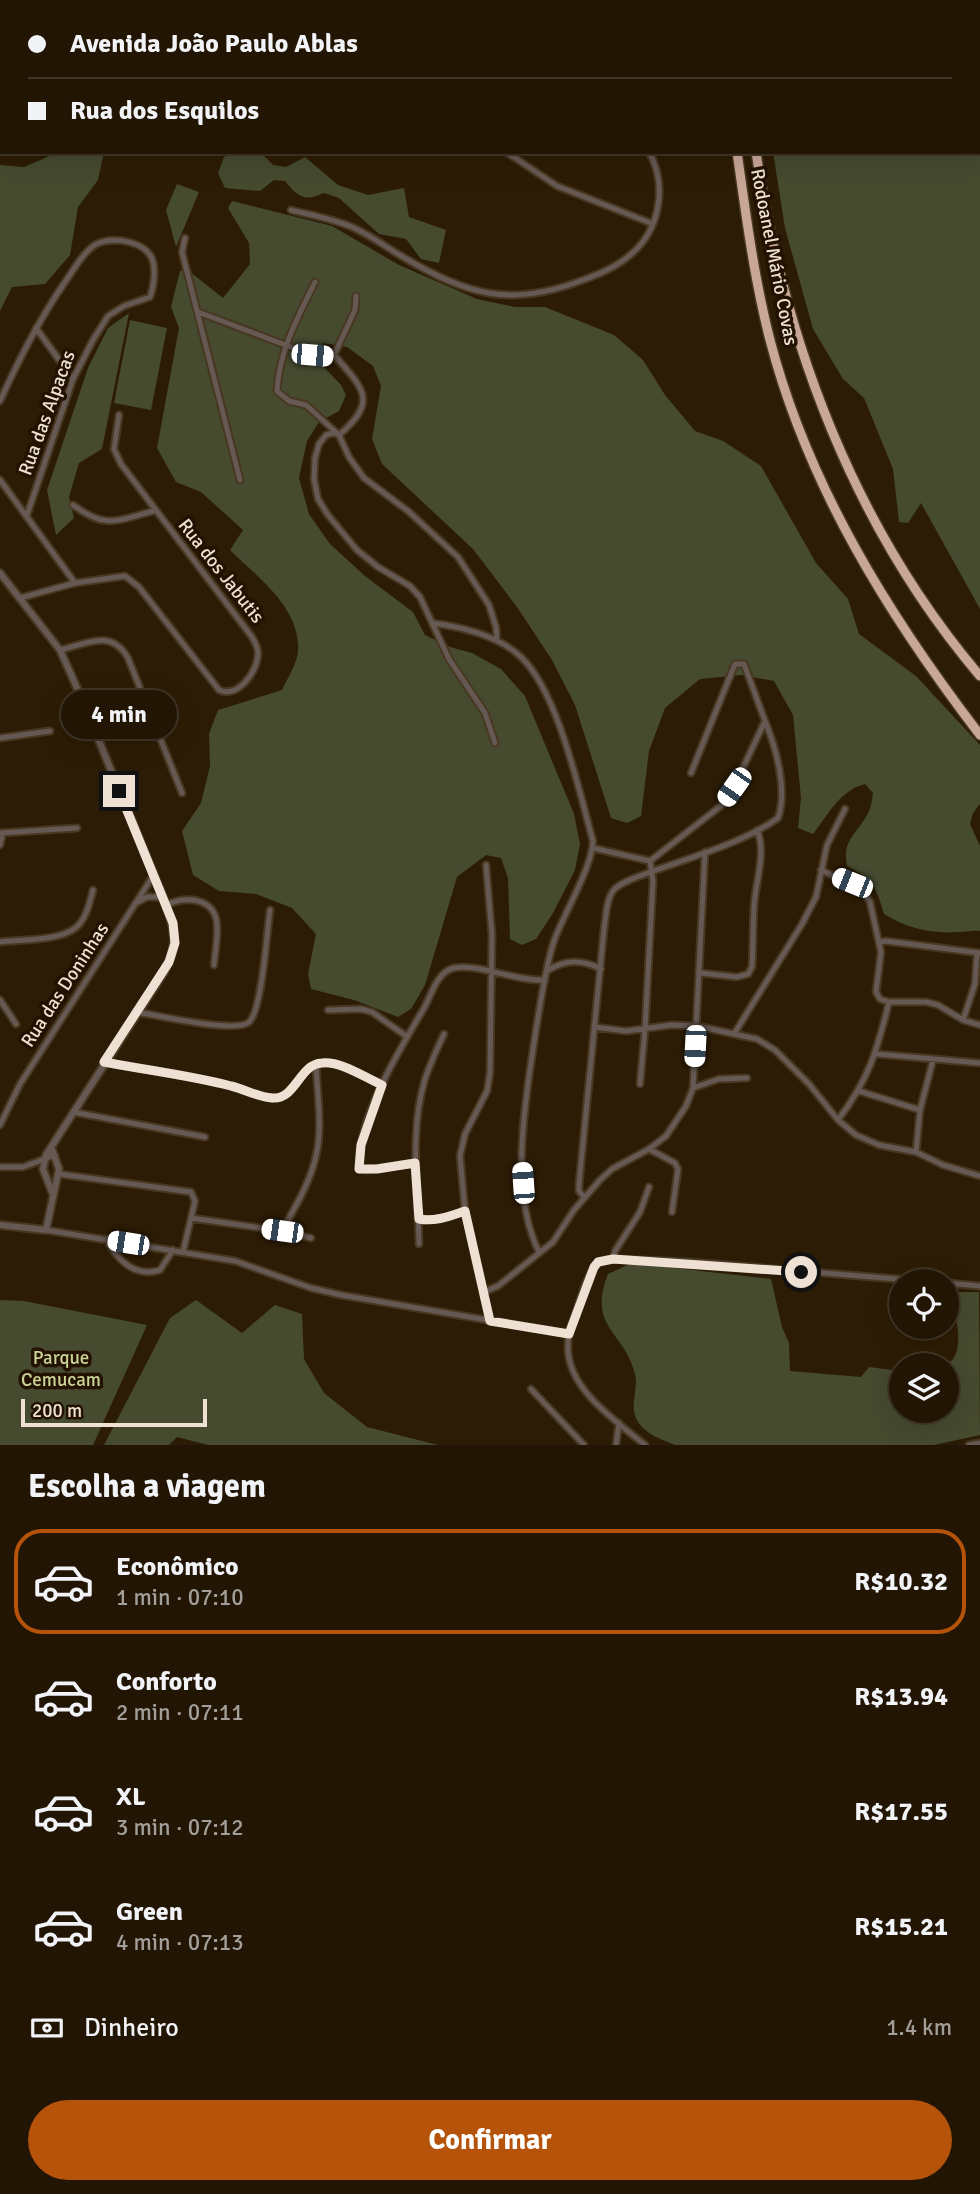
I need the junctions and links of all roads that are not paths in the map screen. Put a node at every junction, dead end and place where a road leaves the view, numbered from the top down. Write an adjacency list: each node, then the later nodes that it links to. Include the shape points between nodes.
1 (509, 154): 6 (street, via 557,187)
2 (650, 154): 6 (street, via 660,186)
3 (737, 154): 32 (highway, Rodoanel Mário Covas, via 771,342 798,424 846,534 882,596)
4 (756, 154): 29 (highway, Rodoanel Mário Covas, via 796,335 826,417 887,543)
5 (291, 210): 6 (street, via 351,226 450,281 503,295 552,292 593,276 636,251)
6 (653, 224)
7 (185, 238): 10 (street, via 183,252)
8 (315, 282): 12 (street)
9 (356, 296): 13 (street, via 355,310)
10 (198, 312): 12 (street); 19 (street)
11 (36, 328): 14 (street); 14 (street, Rua das Alpacas, via 78,263 97,244 107,240 131,244 152,258 150,297 108,316); 15 (street)
12 (285, 345): 13 (street, via 312,355); 17 (street, via 277,391 289,401 306,405)
13 (334, 355): 17 (street, via 363,393 359,417)
14 (73, 379): 22 (street, Rua das Alpacas)
15 (0, 401)
16 (119, 415): 21 (street, Rua dos Jabutis, via 116,455)
17 (339, 435): 26 (street, via 326,435 319,444 314,479 318,499 357,551 410,586); 27 (street, via 364,478 458,557 489,605)
18 (0, 480): 22 (street)
19 (240, 480)
20 (73, 505): 21 (street, via 100,521)
21 (154, 510): 24 (street, Rua dos Jabutis, via 256,643 258,654 252,671 235,691 224,693 212,684 130,578)
22 (27, 515): 24 (street)
23 (0, 573): 25 (street)
24 (75, 583): 25 (street, Rua dos Jabutis)
25 (20, 598): 28 (street)
26 (432, 623): 27 (street); 34 (street, via 449,659 485,713)
27 (497, 641): 42 (street, via 521,656 553,706)
28 (60, 650): 36 (street, via 104,640 121,648); 48 (street)
29 (980, 676)
30 (765, 721): 35 (street, via 744,664 735,664); 39 (street, via 778,772 781,808 778,818); 44 (street, via 722,805)
31 (50, 731): 33 (street)
32 (980, 734)
33 (0, 738)
34 (495, 743)
35 (691, 774)
36 (182, 793)
37 (845, 809): 46 (street, via 827,845)
38 (76, 828): 40 (street)
39 (757, 830): 43 (street); 61 (street, via 760,848 752,967 748,974 737,977)
40 (2, 833): 41 (street)
41 (0, 845)
42 (593, 848): 44 (street); 59 (street)
43 (705, 852): 47 (street); 61 (street)
44 (650, 861): 47 (street)
45 (486, 865): 60 (street)
46 (821, 870): 55 (street, via 862,889); 74 (street, via 816,897 802,924)
47 (651, 872): 58 (street, via 610,895); 72 (street)
48 (153, 876): 50 (street); 51 (street, Rua das Doninhas)
49 (93, 890): 54 (street, via 87,912 75,930)
50 (162, 897): 51 (street); 52 (street)
51 (138, 902): 89 (street, Rua das Doninhas, via 20,1084)
52 (166, 905): 57 (street, via 190,899 212,909 217,928); 66 (street, via 175,934 174,951)
53 (270, 910): 66 (street, via 258,1005 250,1021 227,1027)
54 (0, 942)
55 (880, 942): 56 (street); 64 (street, via 876,992)
56 (978, 953): 67 (street, via 975,984)
57 (214, 965)
58 (601, 969): 59 (street, via 569,961); 71 (street)
59 (547, 971): 62 (street)
60 (491, 972): 62 (street); 75 (street, via 453,968 444,973); 103 (street, via 487,1091 464,1134 460,1156)
61 (701, 972): 70 (street)
62 (545, 980): 115 (street, via 522,1156 525,1210)
63 (0, 1000): 68 (street)
64 (889, 1002): 67 (street, via 926,1002); 76 (street)
65 (328, 1010): 75 (street, via 372,1012)
66 (136, 1012): 78 (street)
67 (963, 1020): 69 (street)
68 (16, 1024)
69 (980, 1025)
70 (696, 1026): 72 (street); 74 (street); 84 (street)
71 (594, 1027): 72 (street); 102 (street, via 579,1184)
72 (645, 1029): 82 (street)
73 (444, 1034): 96 (street, via 424,1082)
74 (734, 1034): 88 (street, via 775,1050)
75 (406, 1037): 83 (street)
76 (877, 1054): 77 (street); 85 (street)
77 (933, 1060): 79 (street); 86 (street)
78 (104, 1062): 80 (street, via 274,1098 282,1097); 87 (street)
79 (980, 1063)
80 (316, 1064): 83 (street, via 338,1065); 109 (street, via 317,1154)
81 (747, 1079): 84 (street, via 719,1079)
82 (640, 1084)
83 (382, 1085): 96 (street, via 361,1145 359,1169)
84 (693, 1088): 92 (street, via 675,1124)
85 (859, 1091): 86 (street); 88 (street)
86 (920, 1110): 93 (street)
87 (73, 1112): 90 (street); 91 (street)
88 (838, 1120): 93 (street, via 867,1141)
89 (0, 1125)
90 (205, 1137)
91 (51, 1147): 94 (street); 95 (street)
92 (649, 1149): 102 (street, via 612,1169); 104 (street, via 678,1168)
93 (916, 1152): 99 (street)
94 (55, 1155): 95 (street); 98 (street)
95 (44, 1159): 97 (street, via 23,1167); 101 (street)
96 (415, 1163): 106 (street)
97 (0, 1167)
98 (59, 1174): 101 (street); 105 (street, via 191,1192 195,1201)
99 (980, 1176)
100 (649, 1187): 116 (street)
101 (52, 1192): 108 (street)
102 (584, 1197): 115 (street, via 553,1242)
103 (465, 1211): 106 (street); 120 (street)
104 (671, 1212)
105 (191, 1218): 109 (street); 114 (street)
106 (419, 1219): 112 (street)
107 (0, 1225): 108 (street)
108 (46, 1230): 111 (street)
109 (282, 1231): 110 (street)
110 (311, 1238)
111 (106, 1239): 113 (street); 113 (street, via 117,1258 143,1272 160,1270)
112 (419, 1244)
113 (173, 1250): 114 (street)
114 (183, 1252): 121 (street, via 246,1263 341,1295)
115 (539, 1252): 120 (street)
116 (613, 1259): 117 (street); 122 (street, via 594,1267)
117 (889, 1279)
118 (959, 1284): 119 (street)
119 (980, 1286)
120 (484, 1292): 121 (street)
121 (490, 1321): 122 (street)
122 (569, 1334): 124 (street, via 573,1370)
123 (531, 1389): 126 (street)
124 (619, 1423): 127 (street); 128 (street)
125 (980, 1443): 129 (street)
126 (584, 1445)
127 (617, 1445)
128 (645, 1445)
129 (969, 1445)

